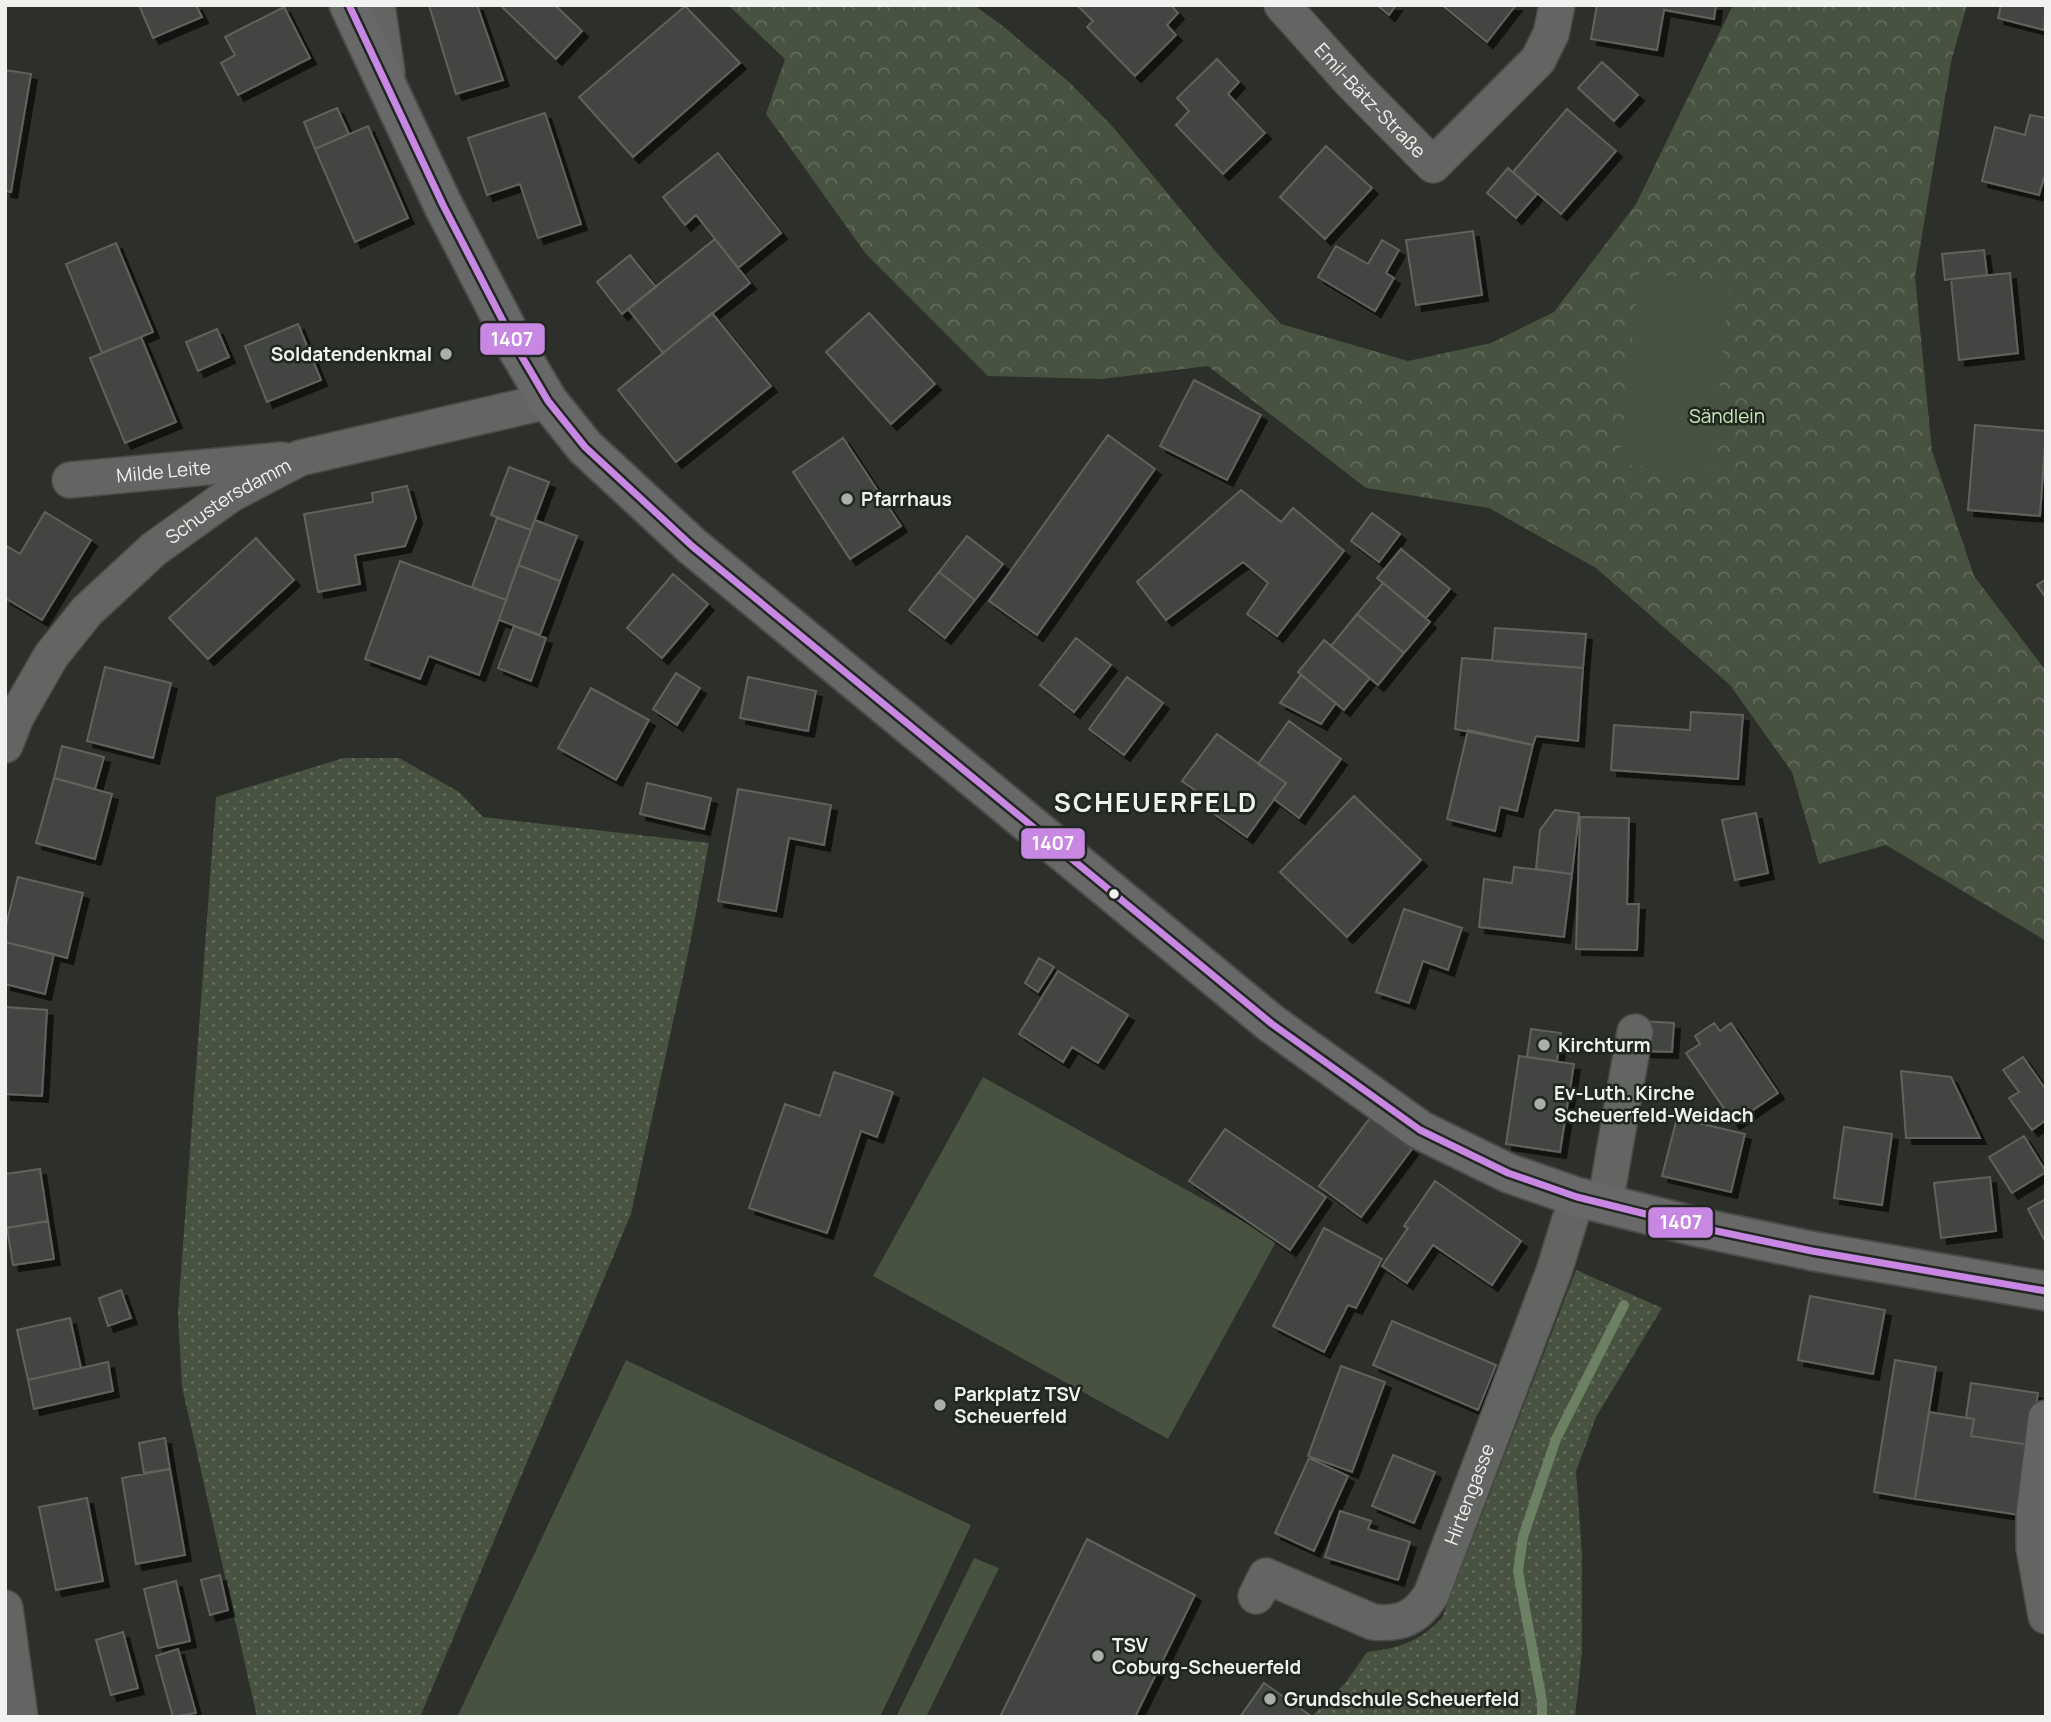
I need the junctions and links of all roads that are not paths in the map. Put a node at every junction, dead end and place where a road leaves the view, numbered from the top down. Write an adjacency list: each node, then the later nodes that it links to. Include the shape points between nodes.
1 (349, 5): 5 (street)
2 (377, 5): 5 (street)
3 (1282, 5): 4 (street, Emil-Bätz-Straße, via 1433,165 1538,60 1551,34)
4 (1557, 5)
5 (389, 86): 6 (street, via 443,205)
6 (548, 401): 7 (street, Schustersdamm); 11 (street, via 585,447 692,546 1272,1024 1420,1130 1508,1173)
7 (300, 458): 8 (street, Milde Leite); 9 (street, Schustersdamm, via 231,494 154,549 87,611 51,656)
8 (70, 480)
9 (5, 745)
10 (1635, 1032): 11 (street)
11 (1591, 1200): 12 (street, via 1812,1251); 14 (street, Hirtengasse, via 1554,1271 1422,1610 1389,1624 1373,1622 1266,1576)
12 (2046, 1291)
13 (2046, 1418): 16 (street, via 2034,1516 2034,1548)
14 (1256, 1597)
15 (5, 1608): 17 (street)
16 (2046, 1616)
17 (20, 1717)

